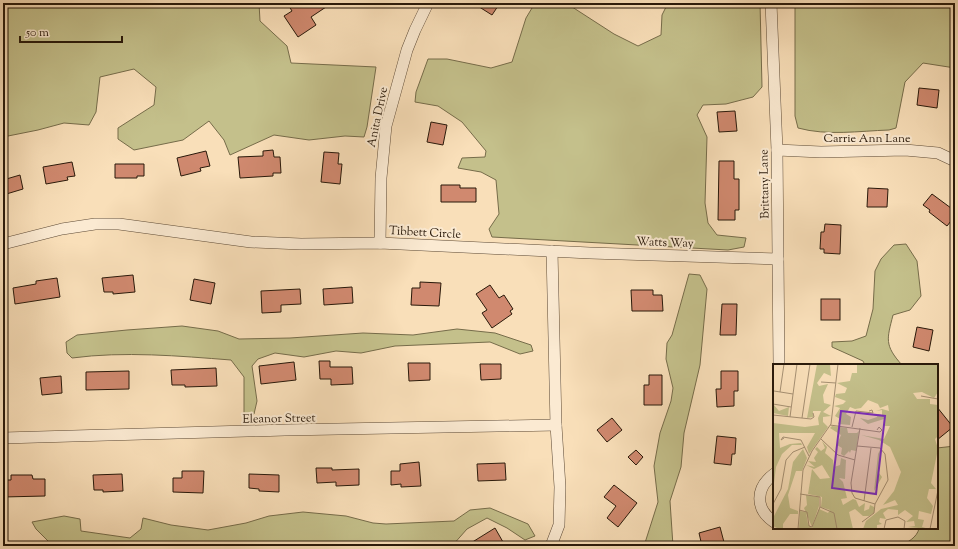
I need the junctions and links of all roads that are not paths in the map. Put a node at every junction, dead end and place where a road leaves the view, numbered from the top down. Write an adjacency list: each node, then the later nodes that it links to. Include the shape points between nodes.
1 (428, 3): 5 (street, Anita Drive, via 407,50 386,126 381,178)
2 (771, 3): 3 (street, Brittany Lane)
3 (777, 150): 4 (street, Carrie Ann Lane, via 905,150 938,153); 8 (street, Brittany Lane)
4 (955, 161)
5 (380, 243): 6 (street, Tibbett Circle, via 251,242 119,224 95,224 62,229); 7 (street, Tibbett Circle)
6 (3, 244)
7 (552, 251): 8 (street, Watts Way); 10 (street)
8 (778, 259): 9 (street, Brittany Lane)
9 (779, 364)
10 (556, 425): 11 (street, Eleanor Street); 14 (street, via 560,487 559,525)
11 (3, 438)
12 (773, 475): 13 (street, via 763,486 760,494 763,511)
13 (773, 521)
14 (551, 546)

